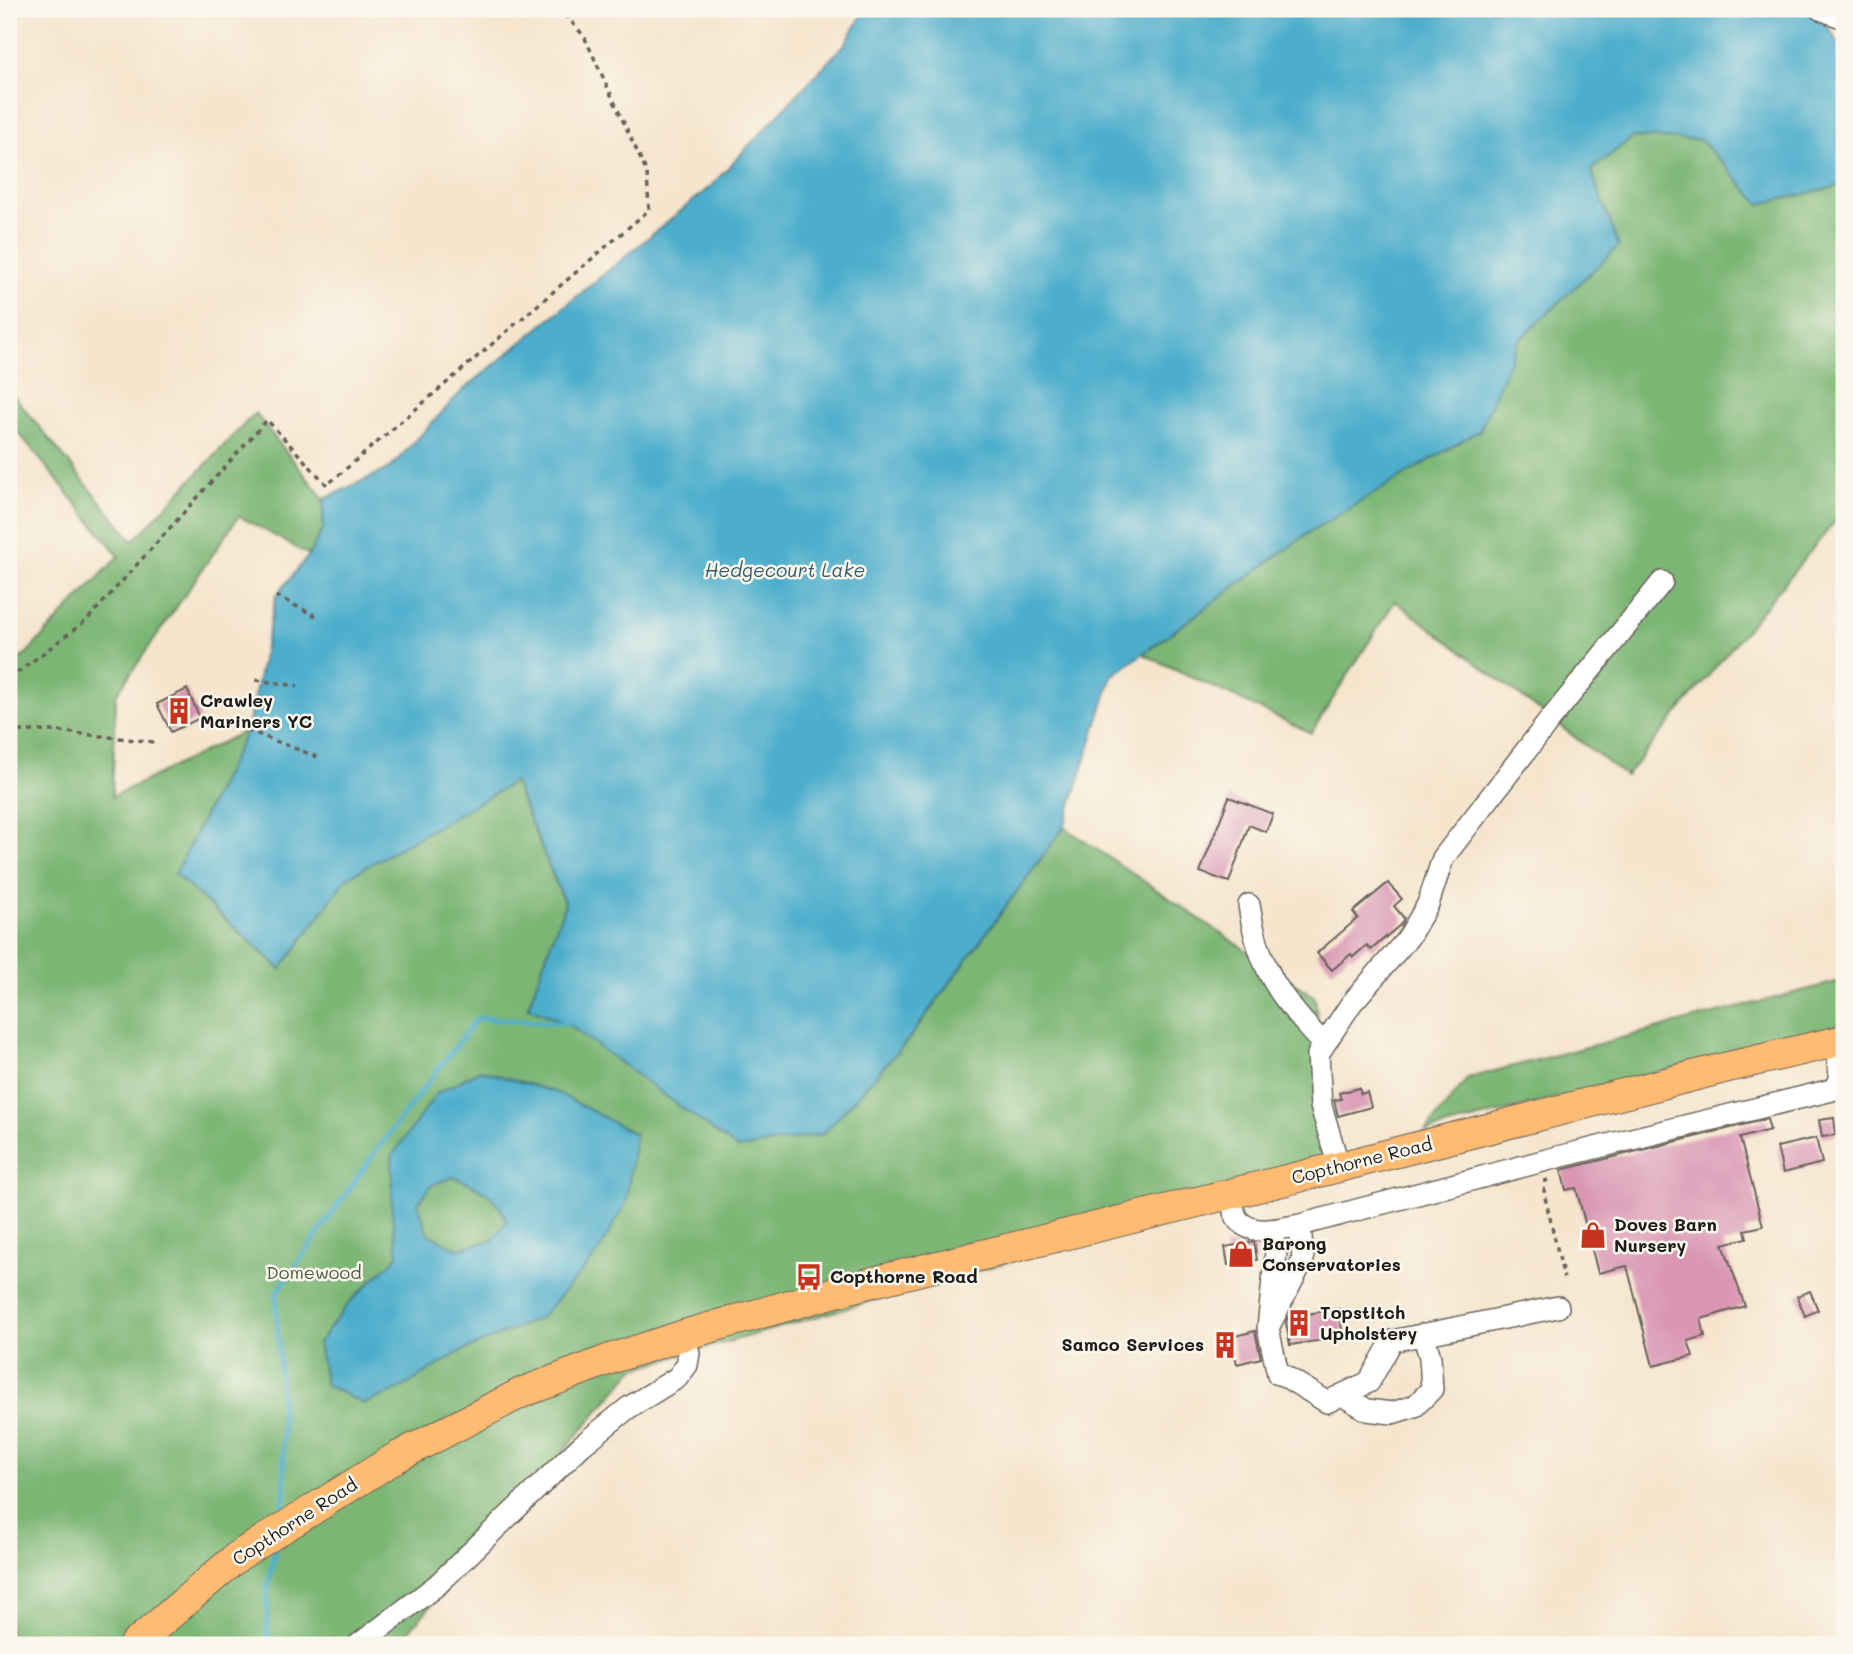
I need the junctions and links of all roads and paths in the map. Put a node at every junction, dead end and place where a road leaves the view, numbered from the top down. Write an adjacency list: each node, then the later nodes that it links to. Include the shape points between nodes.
1 (560, 9): 7 (path, via 584,37 647,173 649,210 327,485 267,420 89,619)
2 (1821, 9): 3 (street)
3 (1844, 18)
4 (1662, 582): 16 (street, via 1443,858 1427,904 1408,937)
5 (276, 596): 6 (path)
6 (316, 616)
7 (9, 678)
8 (256, 680): 9 (path)
9 (298, 685)
10 (247, 730): 13 (path)
11 (9, 731): 12 (path, via 56,731)
12 (154, 742)
13 (320, 758)
14 (1250, 905): 16 (street, via 1255,942 1273,983)
15 (1840, 1042): 17 (highway, Copthorne Road); 20 (street, via 1840,1080 1832,1090)
16 (1324, 1044): 17 (street, via 1318,1054 1321,1106)
17 (1339, 1167): 19 (highway, Copthorne Road)
18 (1545, 1181): 22 (path)
19 (1229, 1195): 21 (street, via 1238,1220 1251,1229); 26 (highway, Copthorne Road, via 857,1286)
20 (1300, 1225): 21 (street); 24 (street, via 1303,1260)
21 (1270, 1230): 24 (street, via 1276,1252)
22 (1564, 1278)
23 (1558, 1307): 25 (street)
24 (1268, 1328): 27 (street, via 1278,1374 1327,1402)
25 (1423, 1334): 27 (street, via 1392,1341 1369,1382); 27 (street, via 1432,1389 1415,1406 1392,1413 1367,1410)
26 (684, 1335): 28 (highway, Copthorne Road, via 521,1393 397,1457 238,1556); 29 (street, via 687,1365 677,1378 628,1408 581,1446 437,1585)
27 (1342, 1395)
28 (134, 1645)
29 (358, 1645)

